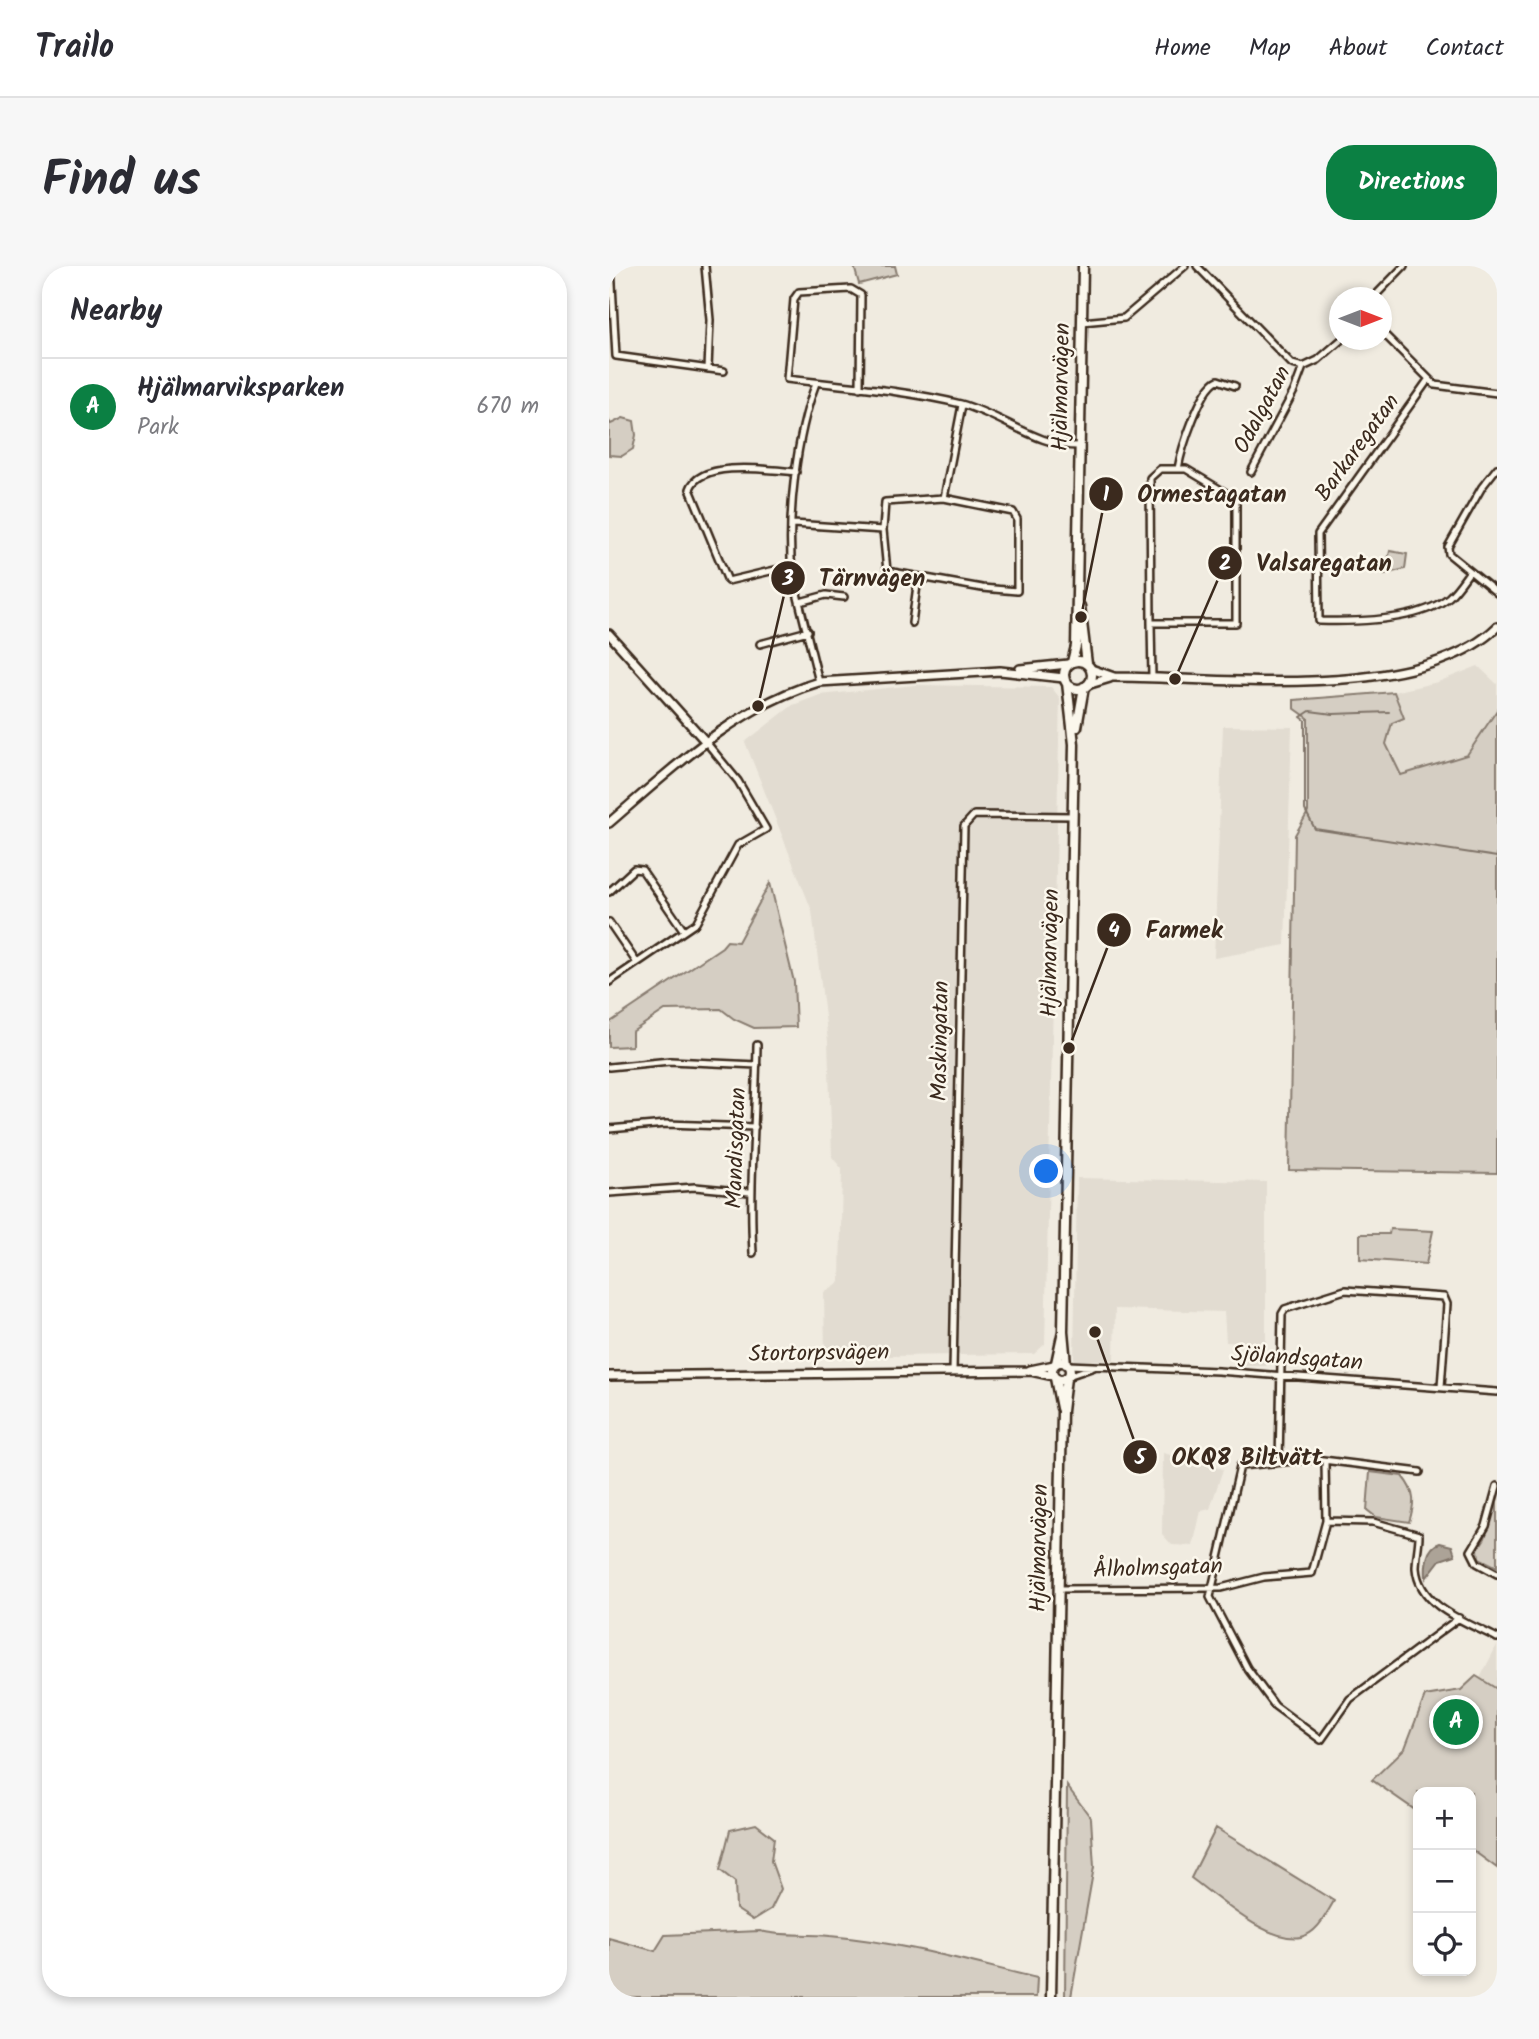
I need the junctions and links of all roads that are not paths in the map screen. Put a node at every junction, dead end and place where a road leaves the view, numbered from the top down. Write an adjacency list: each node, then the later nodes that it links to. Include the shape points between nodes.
1 (611, 266): 12 (street, via 617,356)
2 (705, 266): 12 (street, via 710,312)
3 (1083, 266): 8 (main road, Hjälmarvägen)
4 (1185, 266): 8 (street, via 1124,318)
5 (1197, 266): 11 (street, via 1292,364)
6 (1404, 266): 7 (street)
7 (1384, 287)
8 (1082, 322): 20 (main road, Hjälmarvägen)
9 (1392, 342): 14 (street)
10 (1330, 350): 11 (street, Odalgatan)
11 (1303, 367): 24 (street, Odalgatan)
12 (708, 369): 13 (street)
13 (724, 371)
14 (1428, 380): 18 (street, via 1435,385); 29 (street, Barkaregatan, via 1318,534 1319,621 1388,619 1435,604 1450,596)
15 (816, 383): 17 (street); 17 (street, via 787,379 796,294 851,289 862,299); 23 (street)
16 (1235, 386): 22 (street, via 1218,380 1208,388 1181,450)
17 (860, 388): 19 (street)
18 (1497, 393)
19 (962, 405): 20 (street, via 1050,444); 25 (street)
20 (1080, 446): 31 (main road, Hjälmarvägen)
21 (1497, 468): 29 (street, via 1449,541 1449,554)
22 (1178, 469): 36 (street, via 1160,469 1150,478); 36 (street, via 1186,469 1237,499 1236,623)
23 (796, 472): 26 (street); 28 (street, via 726,468 694,481 690,489 727,581)
24 (1251, 472)
25 (944, 498): 27 (street, via 888,499); 30 (street, via 1013,512 1017,519 1017,591)
26 (793, 524): 27 (street); 28 (street)
27 (883, 530): 30 (street, via 887,571)
28 (792, 566): 34 (street)
29 (1470, 571): 32 (street)
30 (918, 578): 35 (street)
31 (1077, 593): 41 (main road, Hjälmarvägen, via 1076,646); 42 (main road, Hjälmarvägen)
32 (1497, 593)
33 (844, 597): 34 (street, via 826,595)
34 (800, 602): 38 (street)
35 (912, 623)
36 (1151, 623): 45 (street)
37 (1497, 627): 45 (street, via 1454,655 1391,672 1324,680)
38 (808, 631): 40 (street); 47 (street)
39 (609, 634): 49 (street)
40 (760, 643)
41 (1070, 663): 42 (main road, via 1079,660); 43 (street); 46 (main road)
42 (1089, 666): 44 (street); 48 (main road, via 1091,678)
43 (1000, 671): 46 (street); 47 (street)
44 (1114, 677): 45 (street); 48 (street)
45 (1152, 678)
46 (1065, 681): 48 (main road, via 1076,689); 50 (main road, Hjälmarvägen)
47 (819, 682): 49 (street, via 762,703)
48 (1086, 686): 50 (main road, Hjälmarvägen)
49 (706, 742): 52 (street); 55 (street, via 736,779 766,829 738,845 697,921)
50 (1074, 744): 51 (main road, Hjälmarvägen)
51 (1073, 816): 66 (main road, Hjälmarvägen); 70 (street, Maskingatan, via 974,815 964,826)
52 (609, 823)
53 (609, 892): 55 (street, via 634,870 642,870)
54 (609, 922): 56 (street)
55 (684, 931): 56 (street)
56 (637, 963): 57 (street)
57 (609, 982)
58 (758, 1045): 59 (street, Mandisgatan)
59 (757, 1065): 60 (street, via 670,1061); 61 (street, Mandisgatan)
60 (609, 1067)
61 (755, 1127): 62 (street, via 666,1124); 63 (street, Mandisgatan)
62 (609, 1129)
63 (749, 1192): 64 (street, via 695,1187); 65 (street, Mandisgatan)
64 (609, 1193)
65 (753, 1253)
66 (1063, 1331): 67 (main road, Hjälmarvägen); 68 (main road, Hjälmarvägen)
67 (1055, 1364): 68 (main road); 71 (street, Stortorpsvägen); 74 (main road, Hjälmarvägen)
68 (1067, 1364): 69 (street, Sjölandsgatan); 75 (main road, Hjälmarvägen)
69 (1094, 1367): 72 (street, Sjölandsgatan); 75 (street, Sjölandsgatan)
70 (953, 1371): 71 (street, Stortorpsvägen); 73 (street, Stortorpsvägen)
71 (1030, 1371): 74 (street, Stortorpsvägen)
72 (1280, 1375): 76 (street, Sjölandsgatan); 76 (street, via 1285,1309 1345,1290 1437,1296 1444,1297 1447,1304); 79 (street)
73 (609, 1376)
74 (1054, 1377): 75 (main road); 78 (main road, Hjälmarvägen)
75 (1067, 1377): 78 (main road, Hjälmarvägen)
76 (1441, 1387): 77 (street, Sjölandsgatan)
77 (1497, 1392)
78 (1062, 1411): 86 (main road, Hjälmarvägen)
79 (1279, 1462): 80 (street); 85 (street, via 1240,1466)
80 (1325, 1462): 81 (street); 83 (street, Ålholmsgatan)
81 (1420, 1472)
82 (1497, 1486): 84 (street, via 1486,1526 1471,1551 1477,1563)
83 (1326, 1521): 85 (street, Ålholmsgatan, via 1312,1573); 87 (street, via 1373,1522 1419,1535 1416,1567 1421,1586 1433,1602)
84 (1497, 1574)
85 (1210, 1588): 86 (street, Ålholmsgatan); 87 (street, via 1210,1597 1247,1668 1279,1710 1321,1740 1350,1699)
86 (1058, 1589): 89 (main road, Hjälmarvägen)
87 (1459, 1618): 88 (street)
88 (1497, 1637)
89 (1051, 1997)

